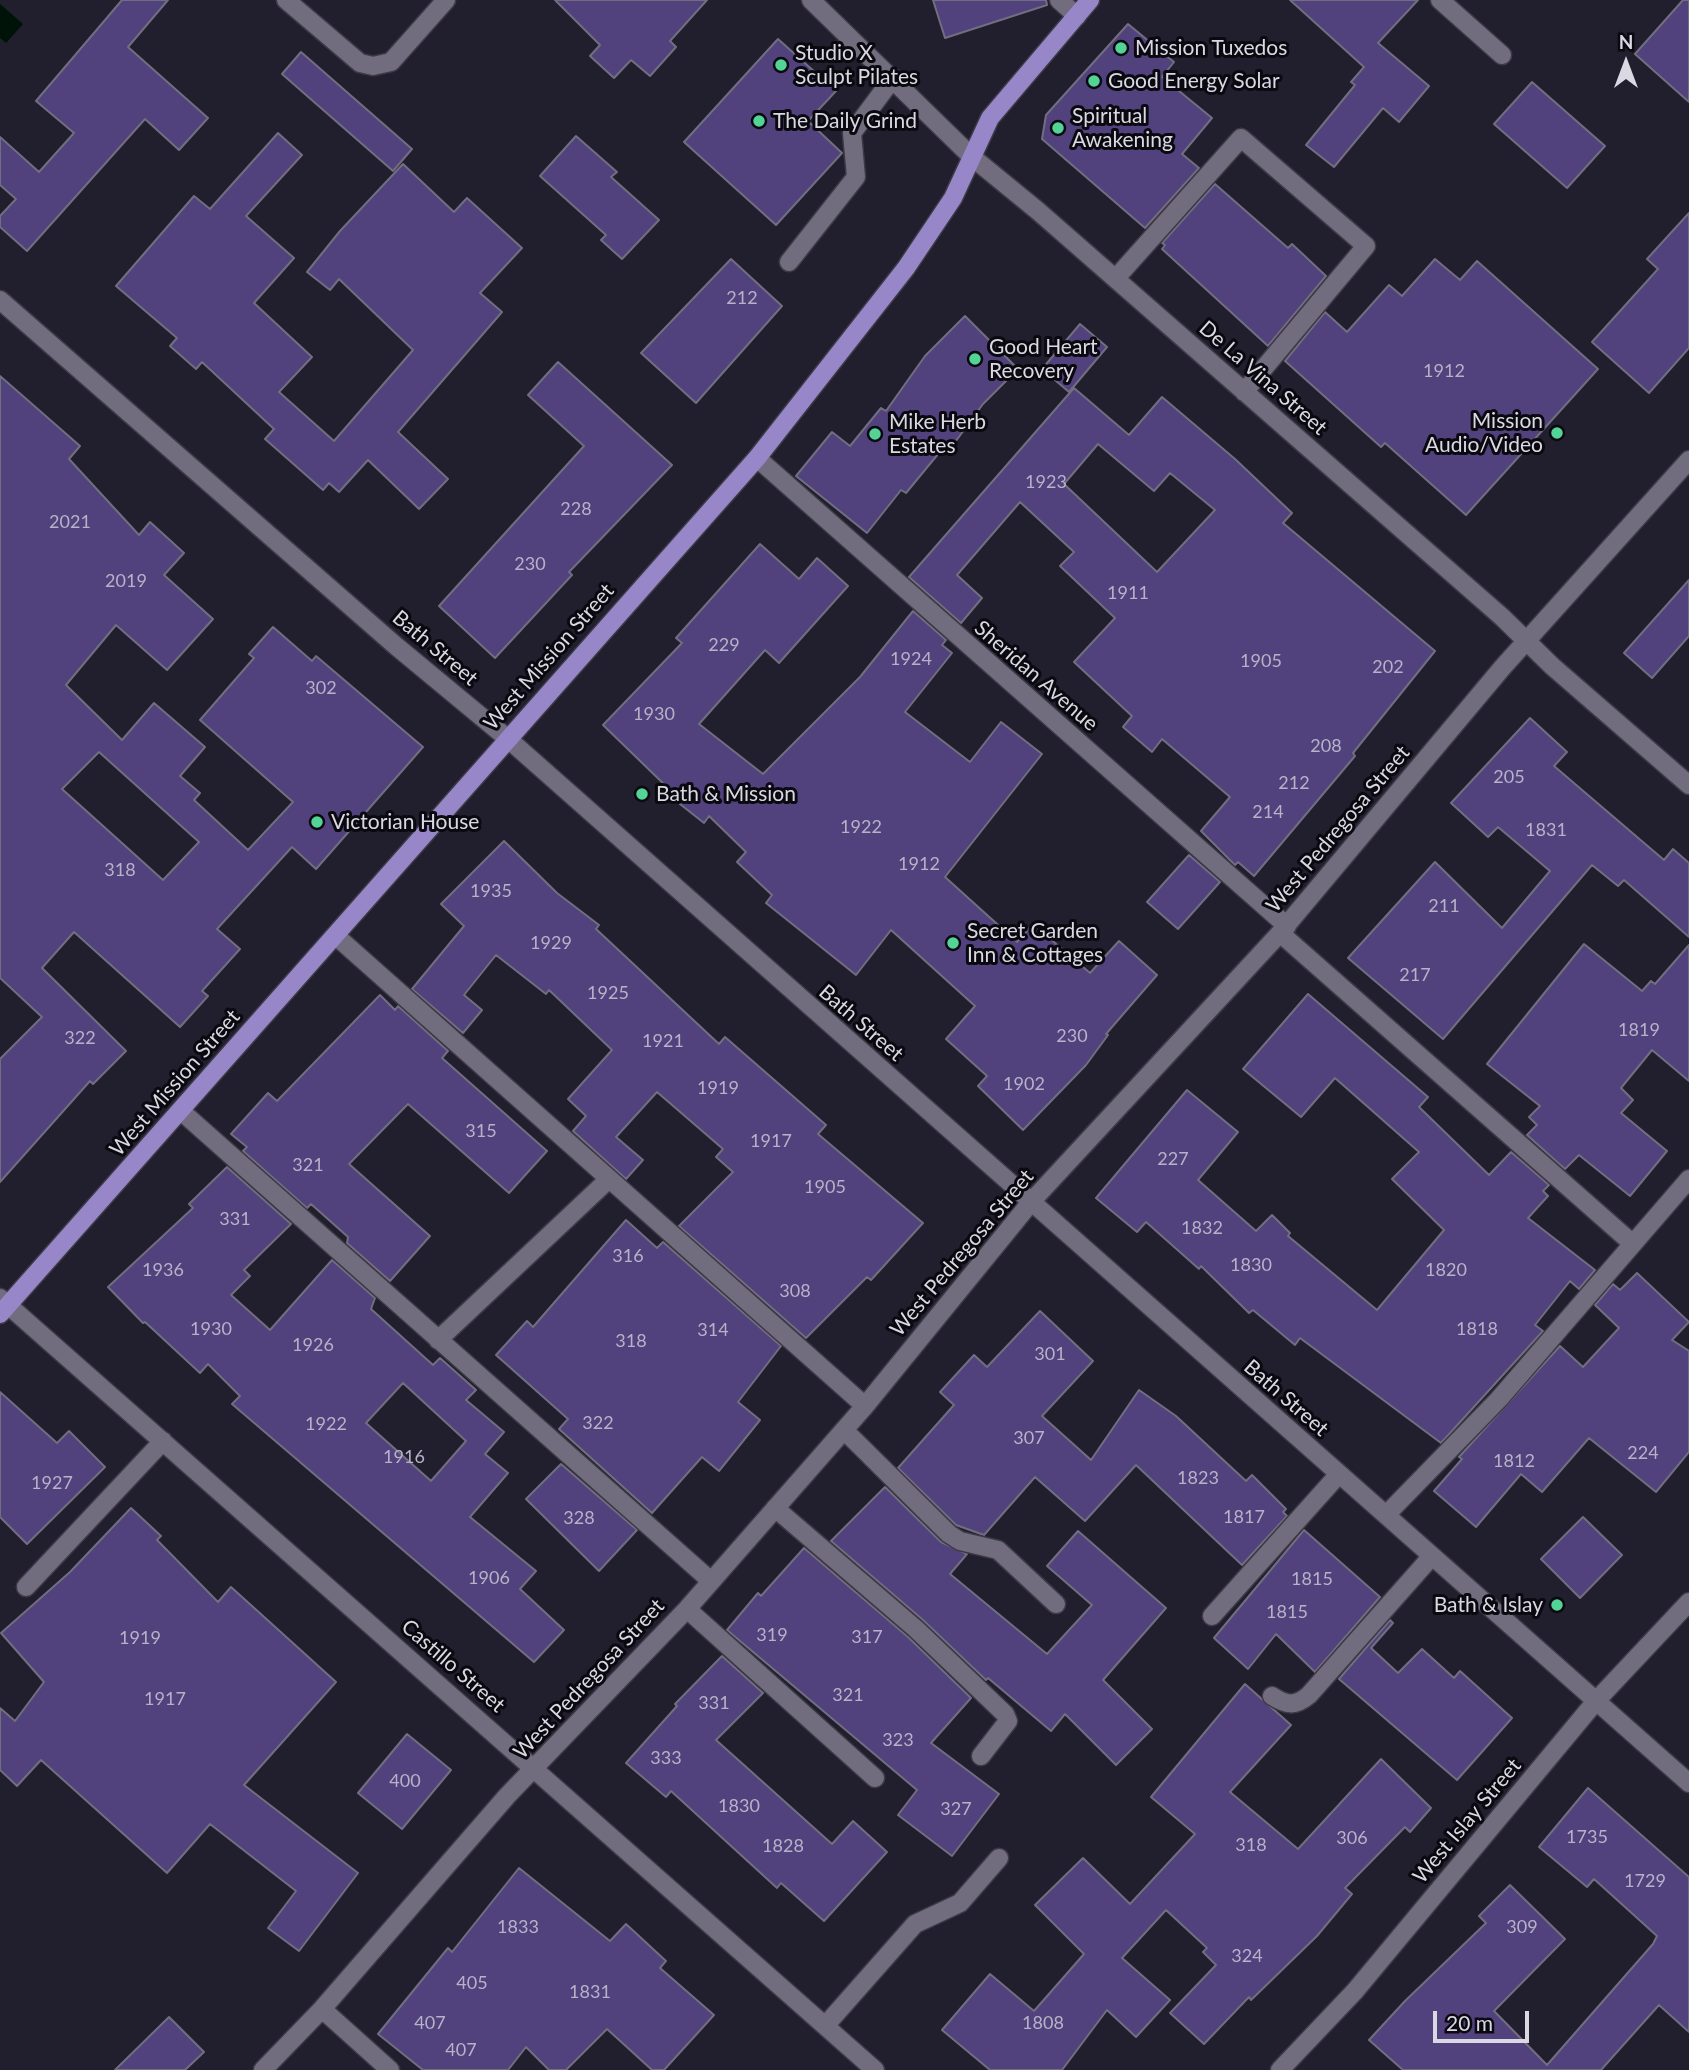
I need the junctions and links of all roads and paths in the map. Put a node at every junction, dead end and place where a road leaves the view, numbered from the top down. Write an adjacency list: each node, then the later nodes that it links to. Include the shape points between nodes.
1 (286, 0): 2 (street, via 360,63 373,66 391,62)
2 (446, 0)
3 (811, 0): 9 (street, De La Vina Street)
4 (1059, 0): 7 (street)
5 (1090, 0): 7 (main road, West Mission Street)
6 (1440, 0): 8 (street)
7 (1077, 16): 10 (main road, West Mission Street, via 990,118)
8 (1502, 55)
9 (893, 78): 10 (street, De La Vina Street); 11 (street, via 852,133 856,177)
10 (972, 157): 12 (street, De La Vina Street); 15 (main road, West Mission Street, via 953,198 906,268)
11 (789, 262)
12 (1116, 278): 14 (street, De La Vina Street); 14 (street, via 1241,138 1366,246)
13 (0, 300): 18 (street, Bath Street)
14 (1244, 391): 17 (street, De La Vina Street)
15 (757, 458): 18 (main road, West Mission Street); 20 (street, Sheridan Avenue)
16 (1689, 460): 17 (street, West Pedregosa Street)
17 (1527, 641): 19 (street, De La Vina Street); 20 (street, West Pedregosa Street)
18 (508, 738): 21 (main road, West Mission Street); 25 (street, Bath Street)
19 (1689, 785)
20 (1283, 930): 25 (street, West Pedregosa Street); 26 (street, Sheridan Avenue)
21 (336, 936): 22 (main road, West Mission Street); 23 (street)
22 (181, 1111): 27 (main road, West Mission Street); 28 (street)
23 (609, 1179): 28 (street); 29 (street)
24 (1689, 1179): 26 (street)
25 (1031, 1202): 29 (street, West Pedregosa Street); 32 (street, Bath Street)
26 (1633, 1244): 34 (street, via 1499,1399)
27 (3, 1306): 31 (street, Castillo Street)
28 (438, 1340): 36 (street)
29 (865, 1406): 30 (street, West Pedregosa Street)
30 (844, 1430): 33 (street, West Pedregosa Street); 39 (street, via 949,1534 998,1550)
31 (163, 1441): 37 (street); 45 (street, Castillo Street)
32 (1339, 1475): 34 (street, Bath Street); 41 (street)
33 (775, 1508): 36 (street, West Pedregosa Street); 44 (street, via 916,1629 1005,1714 1005,1729)
34 (1386, 1515): 35 (street, Bath Street)
35 (1432, 1556): 42 (street, via 1300,1703 1284,1703); 43 (street, Bath Street)
36 (711, 1581): 40 (street, West Pedregosa Street)
37 (26, 1587)
38 (1689, 1602): 43 (street, West Islay Street)
39 (1056, 1604)
40 (687, 1609): 45 (street, West Pedregosa Street); 46 (street)
41 (1212, 1616)
42 (1272, 1696)
43 (1596, 1701): 47 (street, Bath Street); 54 (street, West Islay Street, via 1355,1991)
44 (981, 1756)
45 (535, 1770): 49 (street, West Pedregosa Street, via 507,1796); 50 (street, Castillo Street)
46 (875, 1778)
47 (1689, 1783)
48 (999, 1858): 50 (street, via 960,1903 915,1924)
49 (322, 2009): 51 (street, West Pedregosa Street); 52 (street)
50 (825, 2026): 53 (street, Castillo Street)
51 (263, 2070)
52 (390, 2070)
53 (875, 2070)
54 (1280, 2070)

